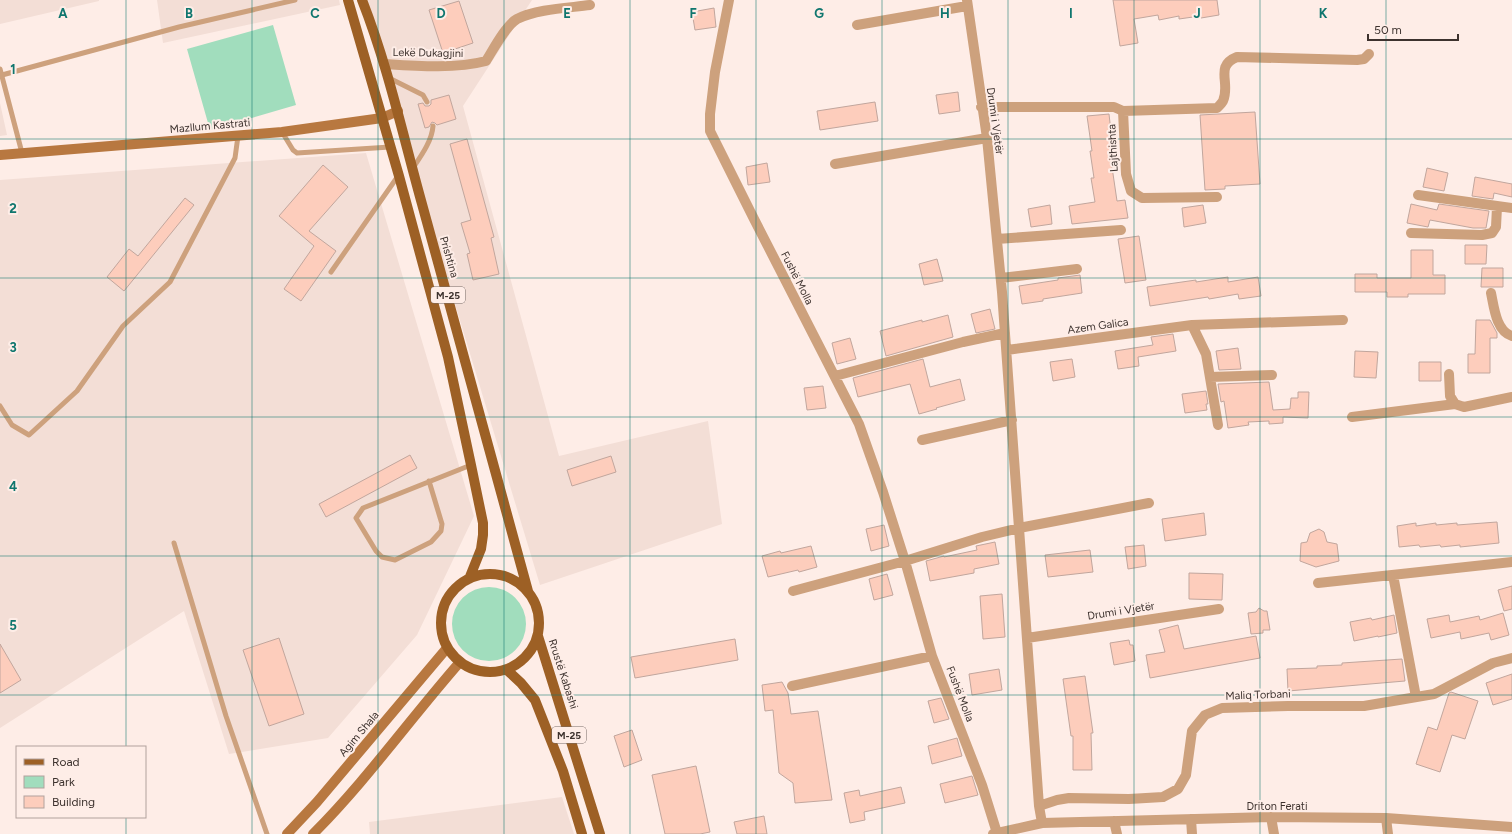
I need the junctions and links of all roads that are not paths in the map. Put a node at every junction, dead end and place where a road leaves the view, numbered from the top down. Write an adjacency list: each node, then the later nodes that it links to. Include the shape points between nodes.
1 (295, 0): 11 (lane, via 180,27)
2 (348, 0): 17 (main road, M-25)
3 (362, 0): 9 (main road, Prishtina / M-25)
4 (728, 0): 46 (street, Fushë Molla, via 715,72 710,131)
5 (967, 3): 7 (street, Drumi i Vjetër); 14 (street, Drumi i Vjetër)
6 (590, 5): 9 (street, Lekë Dukagjini, via 538,13 516,20 502,35 486,61 469,66)
7 (857, 25)
8 (1369, 54): 16 (street, via 1364,59 1357,60 1237,57 1229,60 1224,68 1223,102 1217,108)
9 (385, 64): 12 (main road, Prishtina / M-25)
10 (0, 69): 11 (lane)
11 (2, 75): 23 (lane)
12 (389, 78): 13 (lane, via 423,95); 15 (main road, Prishtina / M-25)
13 (427, 102)
14 (981, 107): 16 (street, Lajthishta, via 1114,107); 21 (street, Drumi i Vjetër)
15 (398, 111): 17 (main road, Mazllum Kastrati); 26 (main road, Prishtina / M-25)
16 (1123, 111): 29 (street, Lajthishta, via 1126,174 1131,191 1142,198)
17 (382, 118): 19 (main road, Mazllum Kastrati); 22 (main road, M-25)
18 (433, 126): 26 (lane, via 426,146)
19 (282, 132): 20 (main road, Mazllum Kastrati); 22 (lane, via 297,153)
20 (238, 136): 23 (main road, Mazllum Kastrati); 50 (lane, via 235,158 170,282 123,326 77,391 29,435 12,425)
21 (986, 138): 25 (street); 34 (street, Drumi i Vjetër)
22 (390, 146): 27 (main road, M-25)
23 (22, 153): 24 (main road, Mazllum Kastrati)
24 (0, 155)
25 (835, 164)
26 (412, 169): 65 (main road, Prishtina / M-25)
27 (399, 176): 36 (lane); 55 (main road, M-25, via 448,358)
28 (1418, 195): 30 (street)
29 (1217, 198)
30 (1497, 207): 31 (street); 33 (street, via 1496,227 1492,233)
31 (1512, 208)
32 (1122, 230): 34 (street)
33 (1411, 233)
34 (997, 240): 37 (street, Drumi i Vjetër)
35 (1077, 270): 37 (street)
36 (331, 272)
37 (1001, 278): 41 (street, Drumi i Vjetër)
38 (1491, 293): 42 (street, via 1499,324)
39 (1343, 320): 40 (street, Azem Galica)
40 (1192, 325): 43 (street, Azem Galica); 47 (street, via 1206,354)
41 (1005, 333): 43 (street, Drumi i Vjetër); 46 (street)
42 (1512, 336)
43 (1007, 350): 52 (street, Drumi i Vjetër)
44 (1449, 374): 49 (street, via 1450,396)
45 (1272, 375): 47 (street)
46 (835, 376): 60 (street, Fushë Molla, via 859,424)
47 (1210, 377): 53 (street)
48 (1512, 397): 49 (street, via 1464,407)
49 (1455, 404): 51 (street)
50 (0, 406)
51 (1352, 417)
52 (1012, 420): 54 (street); 58 (street, Drumi i Vjetër)
53 (1218, 424)
54 (922, 440)
55 (471, 465): 56 (lane); 63 (main road, M-25, via 483,535 481,549)
56 (429, 482): 56 (lane, via 363,508 356,518 382,557 395,560 431,542 441,531 442,524)
57 (1149, 503): 58 (street)
58 (1019, 528): 60 (street); 69 (street, Drumi i Vjetër)
59 (174, 543): 85 (lane, via 226,716)
60 (905, 561): 66 (street); 71 (street, Fushë Molla)
61 (1512, 562): 62 (street)
62 (1393, 575): 64 (street); 76 (street)
63 (469, 579): 65 (main road, Prishtina / M-25, via 485,574 501,575 516,581); 70 (main road, Prishtina / M-25, via 451,593 445,603 441,626)
64 (1318, 583)
65 (528, 591): 68 (main road, Prishtina / M-25, via 536,605 540,620)
66 (793, 591)
67 (1219, 609): 69 (street, Drumi i Vjetër)
68 (538, 636): 74 (main road, Prishtina / M-25, via 532,651 521,662); 89 (main road, Rrustë Kabashi / M-25)
69 (1027, 638): 77 (street, Drumi i Vjetër)
70 (447, 648): 73 (main road, Prishtina / M-25); 86 (main road, Agim Shala)
71 (932, 656): 75 (street); 90 (street, Fushë Molla, via 982,785)
72 (1512, 658): 76 (street, Maliq Torbani, via 1493,663 1434,694)
73 (460, 662): 74 (main road, Prishtina / M-25, via 470,669 482,672); 87 (main road, via 363,779)
74 (507, 670): 88 (main road, M-25, via 535,700 563,771)
75 (792, 686)
76 (1416, 697): 77 (street, Maliq Torbani, via 1364,706 1222,708 1205,715 1192,731 1186,775 1178,789 1163,797 1069,798)
77 (1039, 806): 82 (street, Drumi i Vjetër)
78 (1271, 817): 79 (street, Driton Ferati); 80 (street, Driton Ferati); 93 (street)
79 (1386, 818): 83 (street, Driton Ferati); 94 (street)
80 (1191, 819): 81 (street, Driton Ferati); 92 (street)
81 (1114, 821): 82 (street, Driton Ferati); 91 (street)
82 (1042, 823): 84 (street, Driton Ferati)
83 (1512, 827)
84 (1020, 832): 90 (street, Driton Ferati)
85 (267, 834)
86 (287, 834)
87 (313, 834)
88 (582, 834)
89 (600, 834)
90 (995, 834)
91 (1117, 834)
92 (1192, 834)
93 (1274, 834)
94 (1388, 834)

